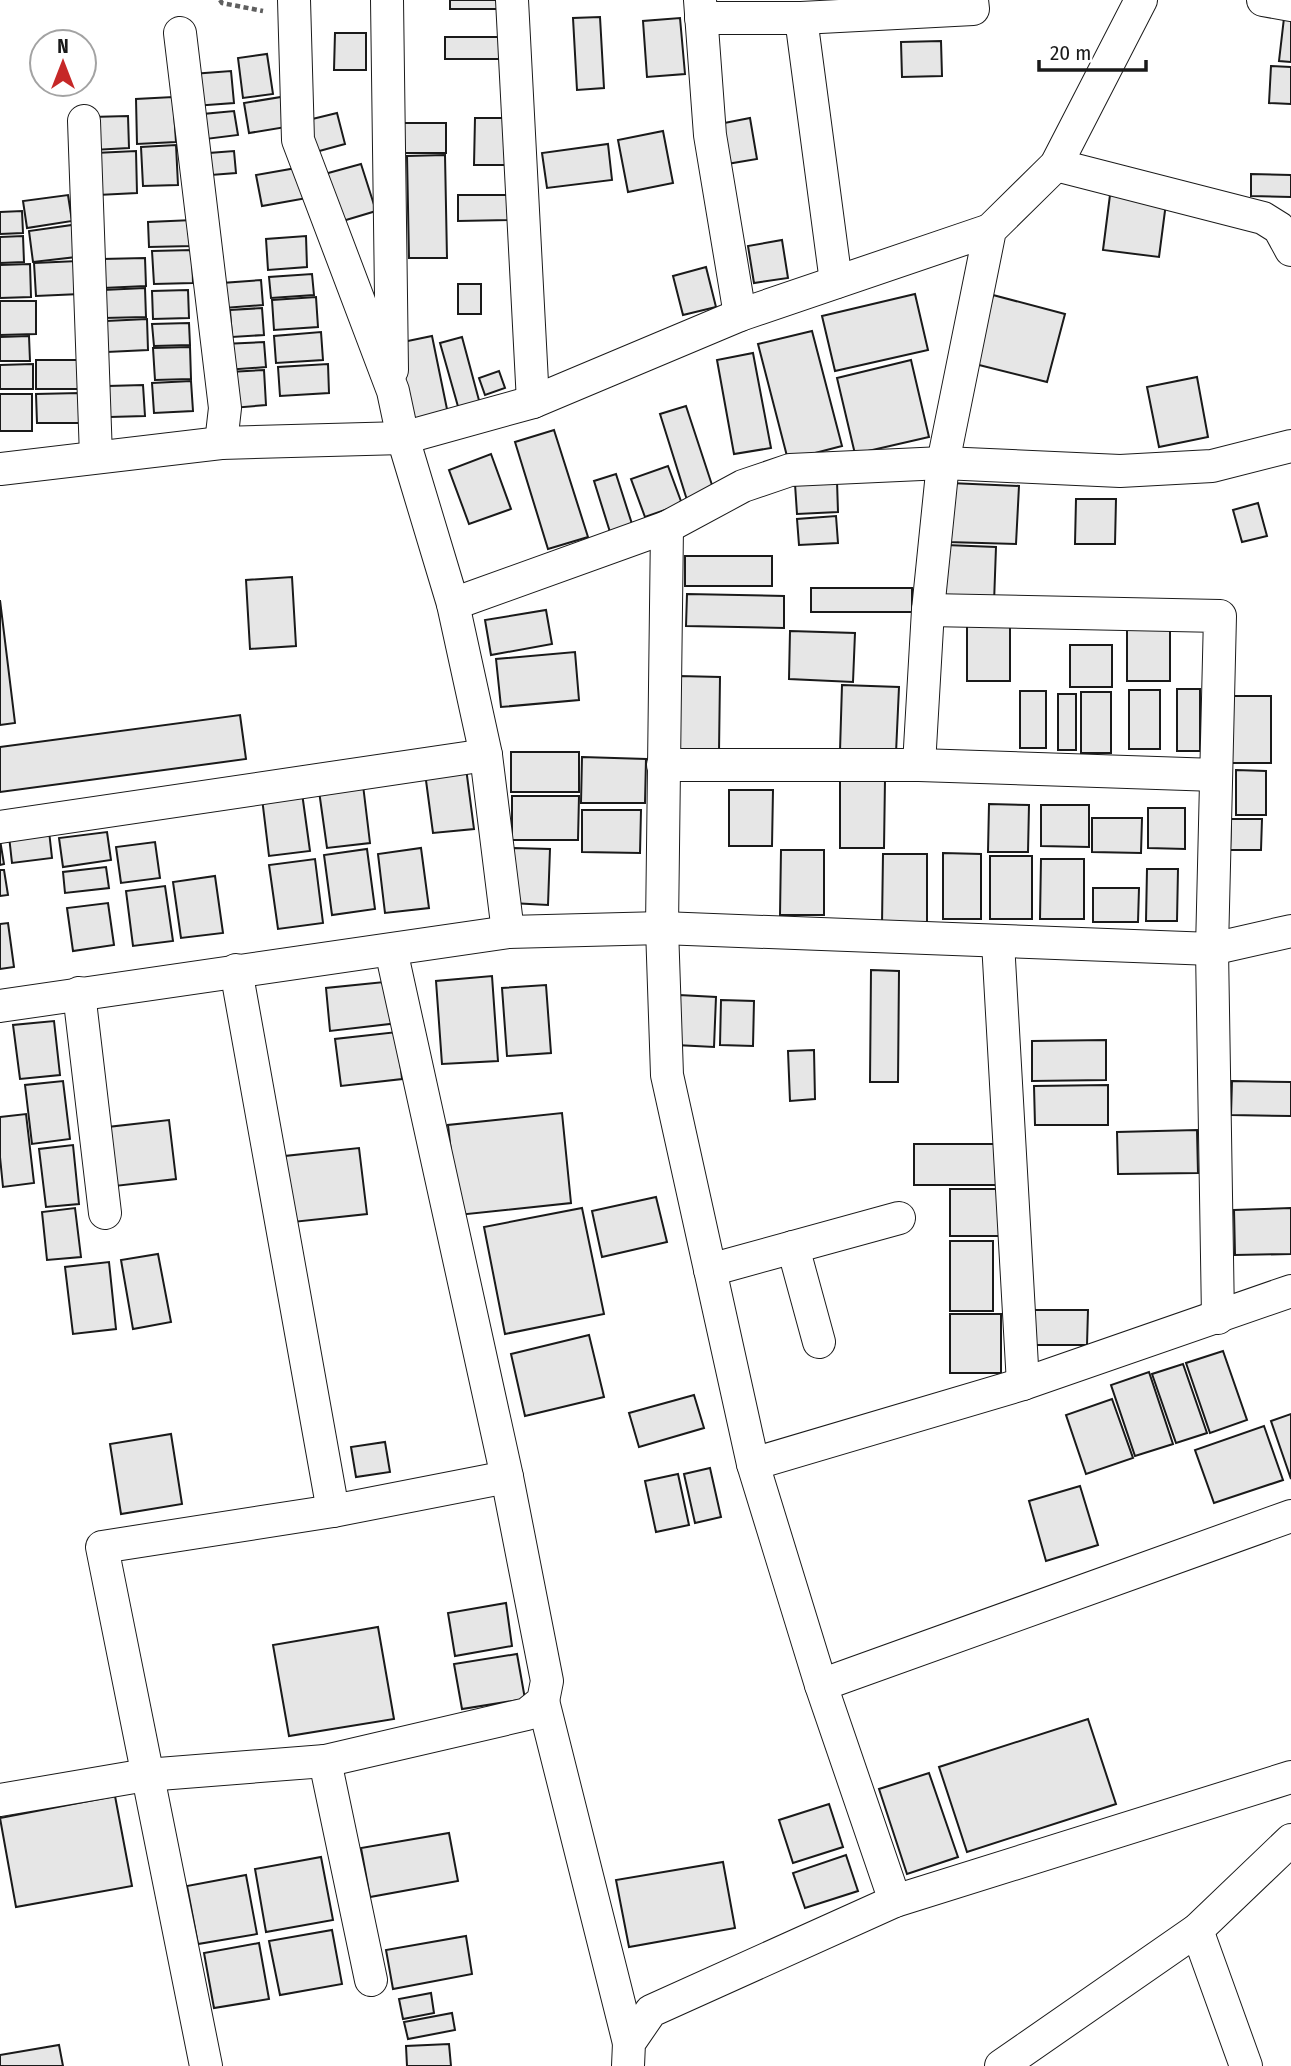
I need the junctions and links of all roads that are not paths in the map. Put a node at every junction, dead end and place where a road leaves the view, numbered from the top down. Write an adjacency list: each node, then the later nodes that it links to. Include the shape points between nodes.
1 (387, 0): 17 (street)
2 (512, 0): 18 (street)
3 (972, 0): 9 (street, via 973,9)
4 (1140, 0): 12 (street)
5 (1263, 0): 6 (street)
6 (1291, 5)
7 (295, 8): 17 (street, via 298,140)
8 (700, 9): 9 (street); 16 (street, via 710,135)
9 (801, 18): 15 (street)
10 (180, 33): 20 (street, via 225,408)
11 (84, 121): 22 (street)
12 (1056, 166): 13 (street); 14 (street, via 1263,218 1279,228)
13 (990, 230): 15 (street); 23 (street)
14 (1291, 250)
15 (836, 282): 16 (street)
16 (740, 315): 18 (street)
17 (393, 391): 19 (street)
18 (533, 402): 19 (street)
19 (403, 438): 20 (street); 26 (street)
20 (221, 443): 22 (street)
21 (1291, 446): 23 (street, via 1212,466 1120,471)
22 (96, 456): 24 (street)
23 (943, 463): 25 (street, via 790,470 743,486); 27 (street)
24 (0, 469)
25 (667, 527): 26 (street); 29 (street)
26 (453, 604): 28 (street)
27 (928, 610): 30 (street); 31 (street, via 1220,616)
28 (486, 755): 32 (street); 35 (street)
29 (663, 765): 30 (street); 33 (street)
30 (919, 765): 31 (street)
31 (1216, 775): 37 (street)
32 (0, 827)
33 (662, 928): 35 (street); 36 (street); 45 (street, via 667,1075)
34 (1291, 931): 37 (street)
35 (508, 932): 38 (street)
36 (998, 942): 37 (street); 49 (street)
37 (1212, 949): 47 (street)
38 (391, 950): 39 (street); 51 (street)
39 (236, 970): 40 (street); 52 (street)
40 (79, 993): 41 (street); 42 (street)
41 (0, 1006)
42 (105, 1213)
43 (900, 1218): 44 (street)
44 (793, 1247): 45 (street); 48 (street)
45 (710, 1270): 50 (street)
46 (1291, 1291): 47 (street)
47 (1217, 1318): 49 (street)
48 (819, 1342)
49 (1023, 1384): 50 (street)
50 (752, 1464): 54 (street)
51 (507, 1477): 52 (street); 55 (street, via 547,1681)
52 (333, 1511): 57 (street, via 102,1547)
53 (1291, 1516): 54 (street)
54 (821, 1685): 61 (street)
55 (543, 1701): 56 (street, via 527,1714); 64 (street)
56 (325, 1762): 57 (street); 63 (street)
57 (146, 1775): 59 (street); 65 (street)
58 (1291, 1777): 61 (street)
59 (0, 1800)
60 (1291, 1840): 62 (street)
61 (895, 1901): 64 (street, via 651,2011)
62 (1197, 1930): 66 (street); 67 (street)
63 (371, 1980)
64 (628, 2054)
65 (206, 2066)
66 (1000, 2066)
67 (1246, 2066)

